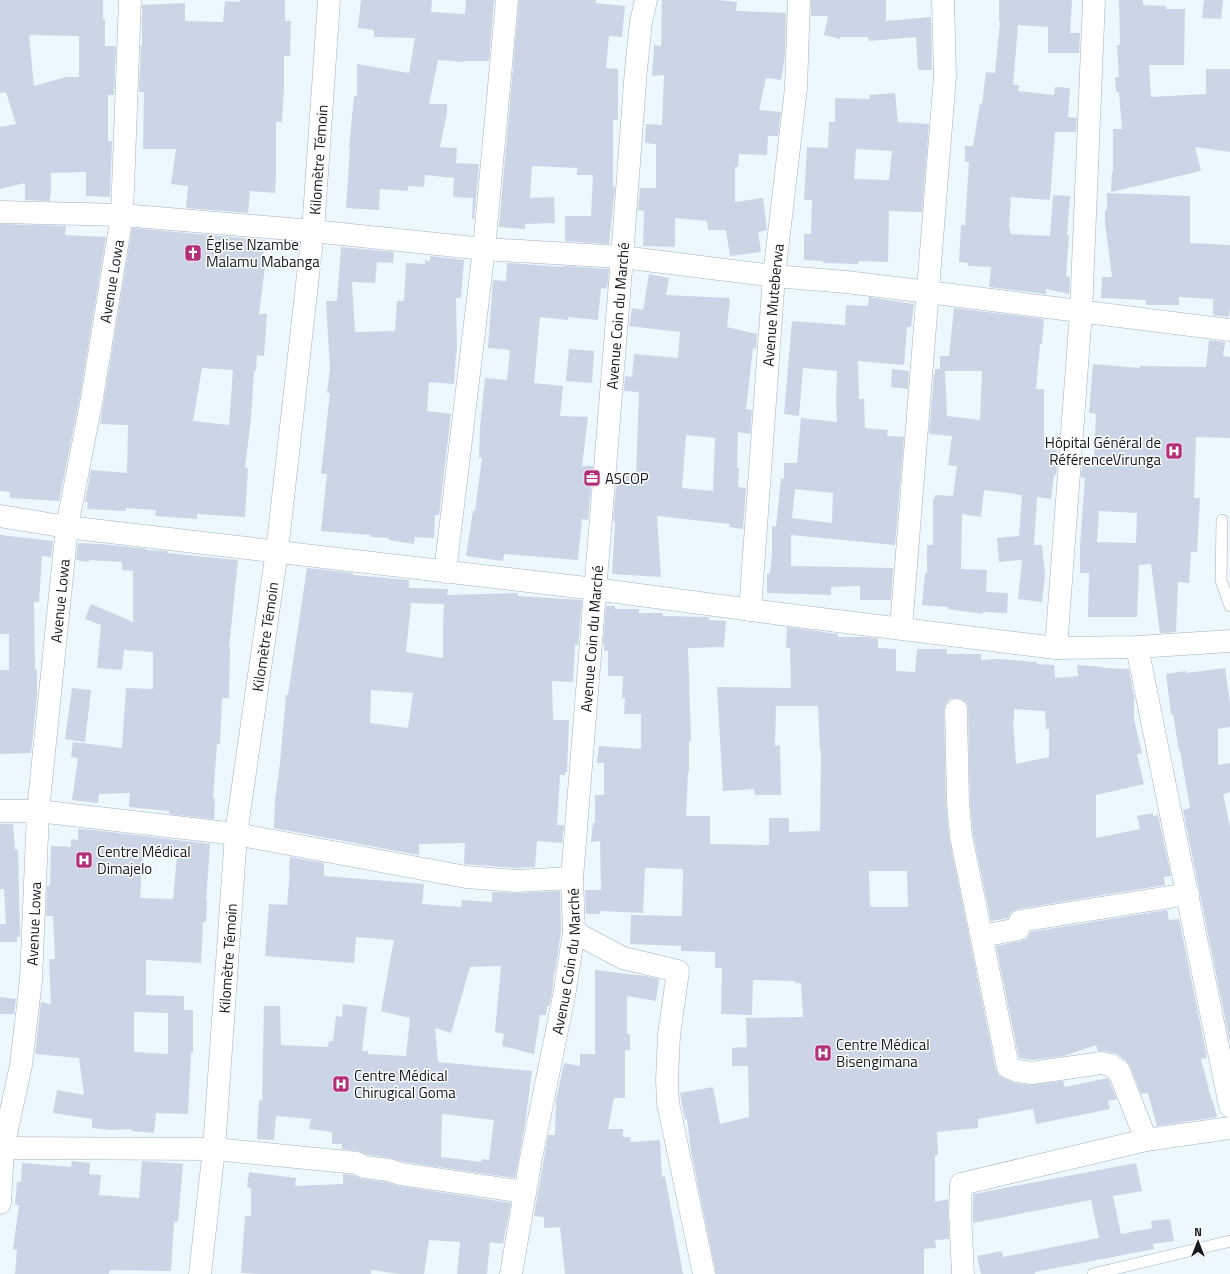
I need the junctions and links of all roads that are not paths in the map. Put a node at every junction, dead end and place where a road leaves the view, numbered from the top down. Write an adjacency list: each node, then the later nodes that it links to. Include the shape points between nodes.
1 (130, 0): 9 (street, Avenue Lowa)
2 (329, 0): 10 (street, Kilomètre Témoin)
3 (507, 0): 11 (street)
4 (646, 0): 12 (street, Avenue Coin du Marché, via 636,69)
5 (798, 0): 13 (street, Avenue Muteberwa, via 796,88)
6 (943, 0): 14 (street, via 945,76)
7 (1094, 0): 15 (street)
8 (0, 212): 9 (street)
9 (122, 215): 10 (street); 19 (street, Avenue Lowa, via 92,398)
10 (313, 231): 11 (street); 20 (street, Kilomètre Témoin)
11 (484, 248): 12 (street); 21 (street)
12 (622, 257): 13 (street); 22 (street, Avenue Coin du Marché)
13 (774, 276): 14 (street); 24 (street, Avenue Muteberwa)
14 (928, 292): 15 (street); 25 (street)
15 (1081, 312): 16 (street); 28 (street)
16 (1230, 330)
17 (0, 516): 19 (street)
18 (1222, 520): 23 (lane, via 1221,580)
19 (67, 527): 20 (street); 31 (street, Avenue Lowa)
20 (278, 551): 21 (street); 32 (street, Kilomètre Témoin)
21 (445, 572): 22 (street)
22 (595, 589): 24 (street); 33 (street, Avenue Coin du Marché)
23 (1230, 606)
24 (750, 610): 25 (street)
25 (901, 628): 28 (street)
26 (1230, 641): 27 (street)
27 (1137, 647): 28 (street); 34 (street)
28 (1056, 648)
29 (956, 710): 36 (street, via 961,836)
30 (0, 811): 31 (street)
31 (38, 811): 32 (street); 40 (street, Avenue Lowa, via 31,980 21,1065)
32 (236, 834): 33 (street, via 466,877 516,881); 41 (street, Kilomètre Témoin)
33 (572, 878): 35 (street, Avenue Coin du Marché)
34 (1188, 894): 36 (street, via 1020,920 1018,929); 37 (street)
35 (574, 932): 42 (street, Avenue Coin du Marché, via 564,996); 47 (street, via 623,958 678,971 669,1035 668,1103)
36 (982, 936): 39 (street, via 1008,1067 1032,1073 1101,1063 1110,1065 1119,1071)
37 (1230, 1106)
38 (1230, 1128): 39 (street)
39 (1146, 1140): 48 (street, via 961,1184)
40 (2, 1148): 41 (street); 43 (street, Avenue Lowa)
41 (214, 1149): 42 (street, via 357,1163 364,1167 401,1174); 45 (street, Kilomètre Témoin)
42 (525, 1192): 46 (street, Avenue Coin du Marché)
43 (0, 1204)
44 (1230, 1241): 49 (lane)
45 (200, 1274)
46 (511, 1274)
47 (704, 1274)
48 (963, 1274)
49 (1093, 1274)

